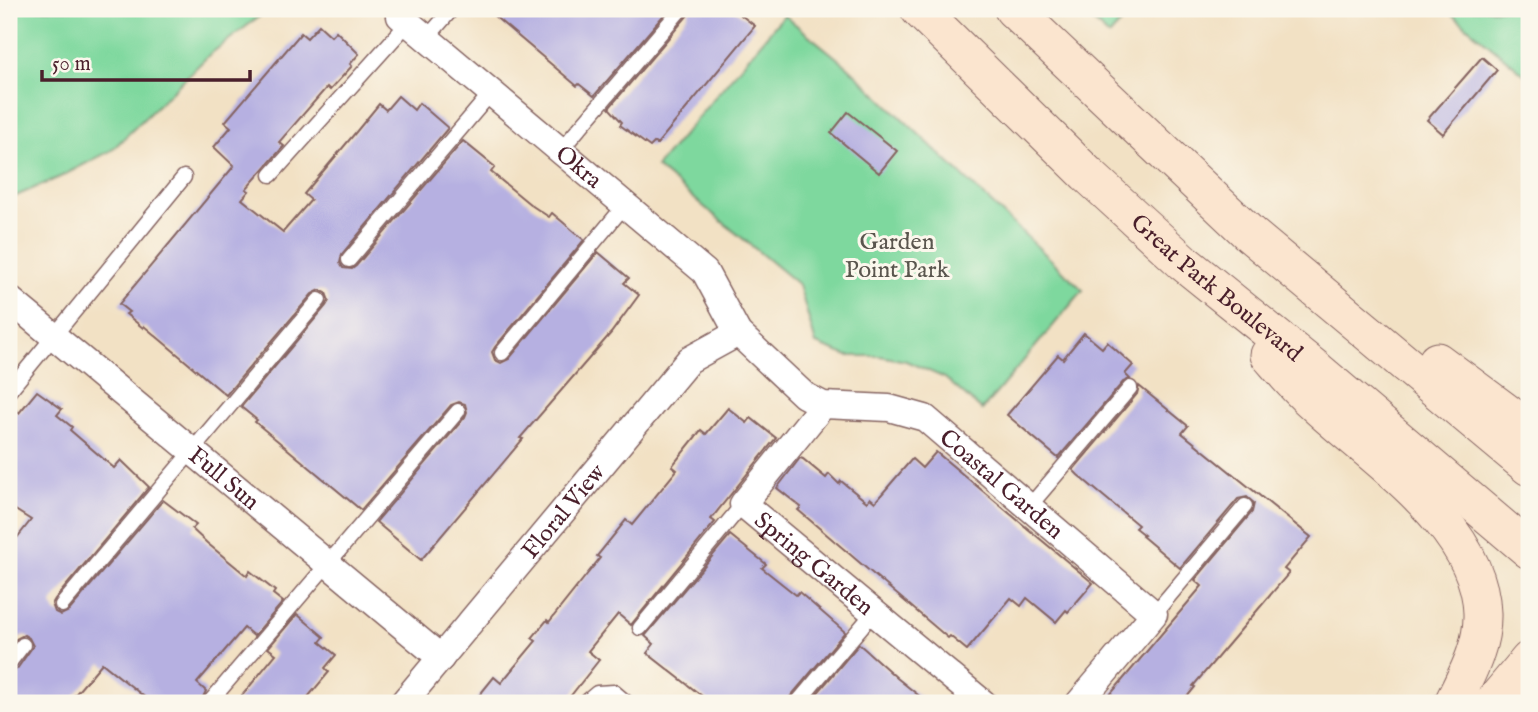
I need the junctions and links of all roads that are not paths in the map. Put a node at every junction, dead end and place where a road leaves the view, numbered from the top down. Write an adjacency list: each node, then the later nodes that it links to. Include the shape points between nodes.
1 (452, 9): 5 (lane)
2 (681, 9): 7 (lane)
3 (919, 9): 13 (main road, Great Park Boulevard)
4 (1013, 9): 8 (main road)
5 (412, 26): 6 (street, Okra); 9 (lane)
6 (491, 93): 7 (street, Okra); 12 (lane)
7 (560, 151): 11 (street, Okra)
8 (1162, 151): 23 (main road); 25 (main road, via 1251,235)
9 (271, 175)
10 (184, 177): 17 (lane)
11 (625, 205): 16 (street, Okra, via 705,272); 18 (lane)
12 (349, 260)
13 (1183, 262): 29 (main road, Great Park Boulevard); 46 (main road, via 1311,401 1446,525 1472,568 1482,612 1476,654)
14 (9, 299): 17 (street, Full Sun)
15 (319, 300): 24 (lane)
16 (738, 333): 21 (street, via 804,395); 36 (street, Floral View, via 690,360)
17 (54, 335): 20 (lane); 24 (street, Full Sun)
18 (502, 353)
19 (1130, 388): 28 (lane)
20 (9, 391)
21 (823, 405): 26 (street, Spring Garden); 28 (street, Coastal Garden, via 889,408 925,418)
22 (458, 411): 30 (lane)
23 (1529, 429)
24 (191, 450): 30 (street, Full Sun); 31 (lane)
25 (1529, 467)
26 (743, 503): 32 (street, Spring Garden); 34 (lane)
27 (1245, 506): 33 (lane)
28 (1028, 508): 33 (street, Coastal Garden)
29 (1529, 550)
30 (328, 565): 36 (street, Full Sun); 39 (lane)
31 (62, 605)
32 (873, 612): 43 (lane); 44 (street, Spring Garden)
33 (1154, 614): 45 (street)
34 (640, 628)
35 (23, 645): 38 (lane)
36 (441, 658): 40 (street, Floral View)
37 (1529, 660): 47 (main road)
38 (9, 663)
39 (209, 703)
40 (403, 703)
41 (585, 703): 42 (lane, via 597,693 614,692)
42 (627, 703)
43 (797, 703)
44 (984, 703)
45 (1079, 703)
46 (1453, 703)
47 (1493, 703)

